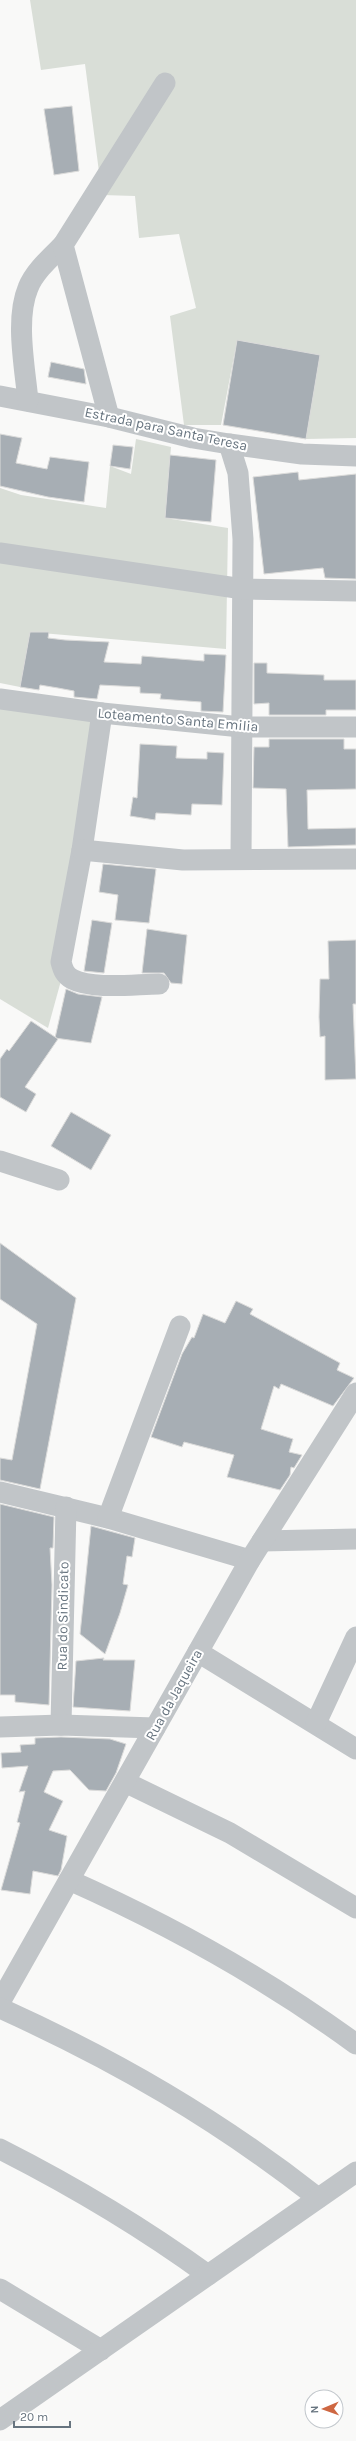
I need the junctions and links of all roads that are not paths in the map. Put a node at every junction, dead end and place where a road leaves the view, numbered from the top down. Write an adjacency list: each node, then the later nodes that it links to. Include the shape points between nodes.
1 (165, 83): 2 (street)
2 (63, 245): 4 (street, via 46,262 28,287 21,311); 5 (street)
3 (0, 396): 4 (street, Estrada para Santa Teresa)
4 (28, 401): 5 (street, Estrada para Santa Teresa)
5 (109, 417): 6 (street, Estrada para Santa Teresa)
6 (229, 444): 7 (street, Estrada para Santa Teresa, via 302,454); 9 (street, via 238,473 243,538)
7 (356, 456)
8 (0, 554): 9 (street)
9 (243, 589): 10 (street); 13 (street)
10 (356, 592)
11 (0, 699): 12 (street, Loteamento Santa Emilia)
12 (102, 713): 13 (street, Loteamento Santa Emilia); 15 (street)
13 (241, 728): 14 (street, Loteamento Santa Emilia); 17 (street)
14 (356, 728)
15 (82, 850): 17 (street, via 183,860); 18 (street, via 61,962 63,972 73,980 90,984)
16 (356, 858): 17 (street)
17 (241, 859)
18 (159, 984)
19 (0, 1161): 20 (street, via 9,1166)
20 (59, 1180)
21 (180, 1326): 25 (street)
22 (356, 1393): 27 (street, Rua da Jaqueira)
23 (0, 1492): 24 (street)
24 (66, 1507): 25 (street); 32 (street, Rua do Sindicato)
25 (108, 1518): 28 (street)
26 (356, 1539): 27 (street)
27 (262, 1541): 28 (street, Rua da Jaqueira)
28 (250, 1560): 30 (street, Rua da Jaqueira)
29 (356, 1637): 31 (street)
30 (198, 1652): 31 (street); 34 (street, Rua da Jaqueira)
31 (316, 1723): 35 (street)
32 (61, 1725): 33 (street); 34 (street)
33 (0, 1727)
34 (155, 1728): 36 (street, Rua da Jaqueira)
35 (356, 1749)
36 (125, 1782): 37 (street, Rua da Jaqueira); 38 (street, via 230,1833)
37 (69, 1880): 39 (street, Rua da Jaqueira); 41 (street, via 151,1919 227,1960 316,2015)
38 (356, 1908)
39 (0, 2002)
40 (0, 2008): 44 (street, via 155,2086 240,2139)
41 (356, 2044)
42 (0, 2149): 45 (street, via 51,2175 131,2222)
43 (356, 2172): 44 (street)
44 (318, 2198): 45 (street)
45 (208, 2275): 47 (street)
46 (0, 2289): 47 (street)
47 (101, 2350): 48 (street)
48 (0, 2420)

